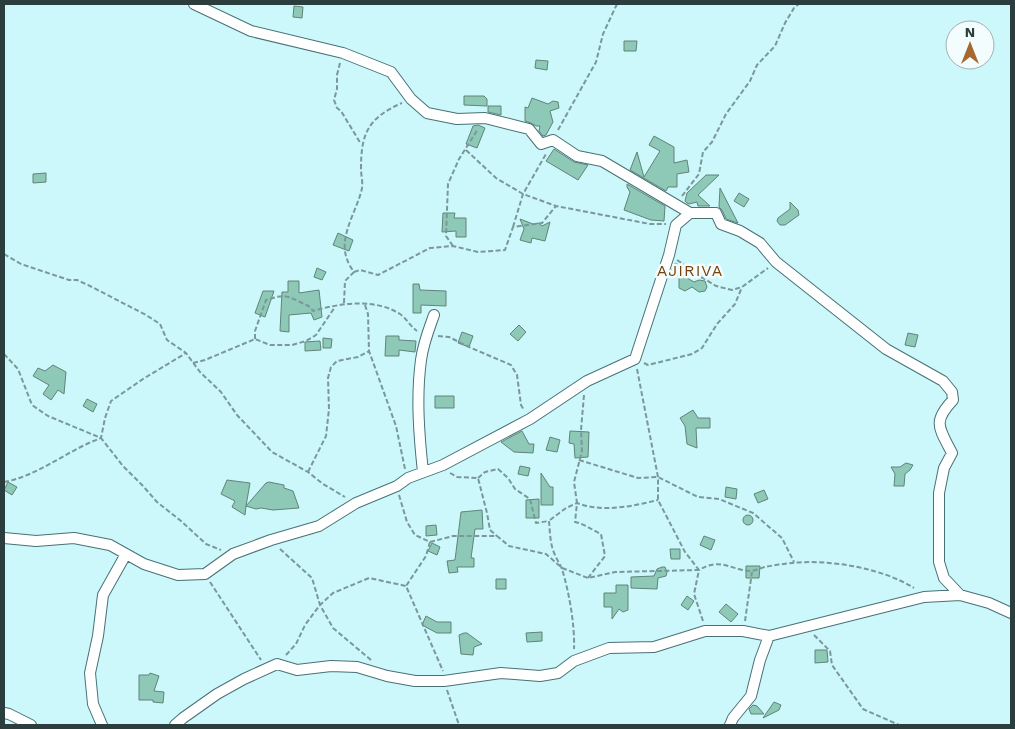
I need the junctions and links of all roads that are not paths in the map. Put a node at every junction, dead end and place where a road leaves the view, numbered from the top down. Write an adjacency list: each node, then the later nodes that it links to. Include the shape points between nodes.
1 (194, 4): 2 (street, via 251,30 343,53 391,72 411,99 427,113 456,119 484,118 529,129 541,144 554,140 577,156 602,161)
2 (690, 213): 4 (street, via 676,225 635,359 586,381 530,419 443,465); 7 (street, via 716,213 720,224 760,244 776,262 886,349 943,381 952,392 953,400 939,419 939,428 952,453 944,468 938,493 939,562 944,578)
3 (434, 315): 4 (street, via 421,359 418,420)
4 (423, 472): 6 (street, via 356,503 319,526 233,554 205,574 178,575 144,564)
5 (4, 538): 6 (street, via 36,541 74,538 110,545)
6 (126, 554): 12 (street, via 104,595 90,673 93,704)
7 (960, 595): 8 (street); 9 (street, via 924,598)
8 (1011, 613)
9 (769, 636): 13 (street, via 743,631 704,631 654,647 609,648 574,661 558,673 540,676 501,673 444,681 415,681 357,666 297,670 277,664 217,694); 14 (street, via 751,696)
10 (4, 713): 11 (street)
11 (31, 725)
12 (102, 725)
13 (175, 725)
14 (730, 725)

